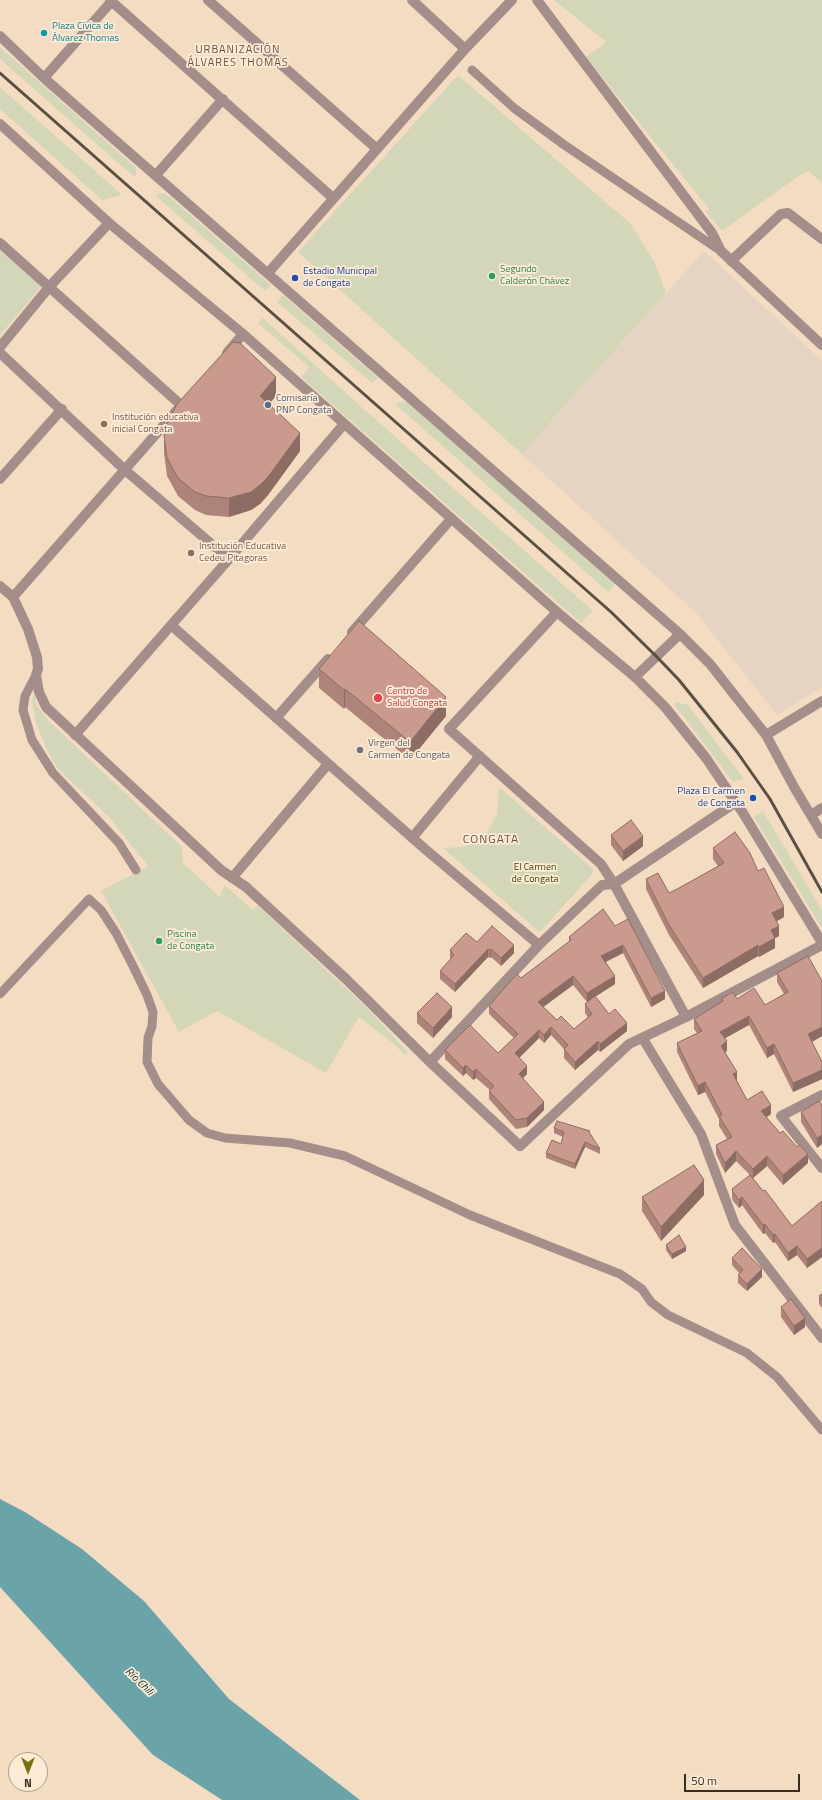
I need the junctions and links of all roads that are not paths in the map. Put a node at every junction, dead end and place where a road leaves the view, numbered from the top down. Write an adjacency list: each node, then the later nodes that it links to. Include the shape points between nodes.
1 (208, 0): 12 (street)
2 (412, 0): 7 (street)
3 (512, 0): 7 (street)
4 (537, 0): 18 (street, via 712,233)
5 (111, 1): 9 (street); 10 (street)
6 (0, 36): 9 (street)
7 (465, 49): 12 (street)
8 (472, 70): 18 (lane, via 514,108 563,144)
9 (44, 78): 13 (street)
10 (223, 99): 13 (street); 14 (street)
11 (0, 124): 15 (street)
12 (377, 149): 14 (street)
13 (156, 175): 20 (street)
14 (333, 198): 20 (street)
15 (109, 223): 21 (street); 22 (street)
16 (822, 238): 19 (street, via 788,213 781,214)
17 (0, 243): 21 (street)
18 (721, 251): 19 (street)
19 (731, 261): 23 (street)
20 (268, 273): 37 (street)
21 (50, 286): 24 (street); 29 (street, via 183,403)
22 (243, 334): 26 (street); 28 (street)
23 (822, 346)
24 (0, 347)
25 (0, 353): 27 (street)
26 (222, 358)
27 (62, 409): 29 (street); 30 (street)
28 (344, 424): 31 (street); 32 (street)
29 (125, 470): 32 (street); 34 (street)
30 (0, 478)
31 (451, 519): 35 (street); 38 (street)
32 (230, 559): 36 (street)
33 (0, 586): 34 (street)
34 (13, 596): 40 (street, via 37,657)
35 (557, 612): 41 (street); 46 (street, via 449,729)
36 (171, 625): 43 (street); 44 (street)
37 (680, 634): 41 (street); 45 (street, via 710,664)
38 (343, 641)
39 (333, 653): 43 (street)
40 (36, 675): 44 (street, via 43,702); 53 (lane, via 25,696 23,710 32,740 53,773 115,839)
41 (635, 677): 48 (street, via 665,707 706,758)
42 (822, 701): 45 (street)
43 (276, 718): 47 (street)
44 (75, 735): 54 (street)
45 (766, 735): 50 (street)
46 (480, 756): 52 (street); 55 (street, via 601,864)
47 (328, 764): 52 (street); 54 (street)
48 (736, 802): 55 (street); 56 (street)
49 (822, 808): 50 (street)
50 (810, 815): 51 (street)
51 (822, 834)
52 (412, 838): 57 (street)
53 (136, 870)
54 (232, 878): 61 (street, via 246,887 346,979)
55 (614, 884): 57 (street, via 602,885); 59 (street)
56 (822, 944): 59 (street)
57 (539, 945): 61 (street)
58 (0, 994): 65 (lane, via 89,899 101,910 116,934 134,966 151,1006 152,1026 148,1038 147,1062 158,1084 189,1120 207,1133 224,1138 290,1143 345,1156 470,1215 620,1274 642,1289 651,1302 668,1315 747,1353 777,1377)
59 (686, 1017): 60 (street)
60 (643, 1039): 61 (street, via 629,1044 520,1146); 64 (street, via 701,1134 735,1225)
61 (430, 1062)
62 (822, 1095): 63 (street, via 781,1116)
63 (822, 1168)
64 (822, 1338)
65 (822, 1430)

